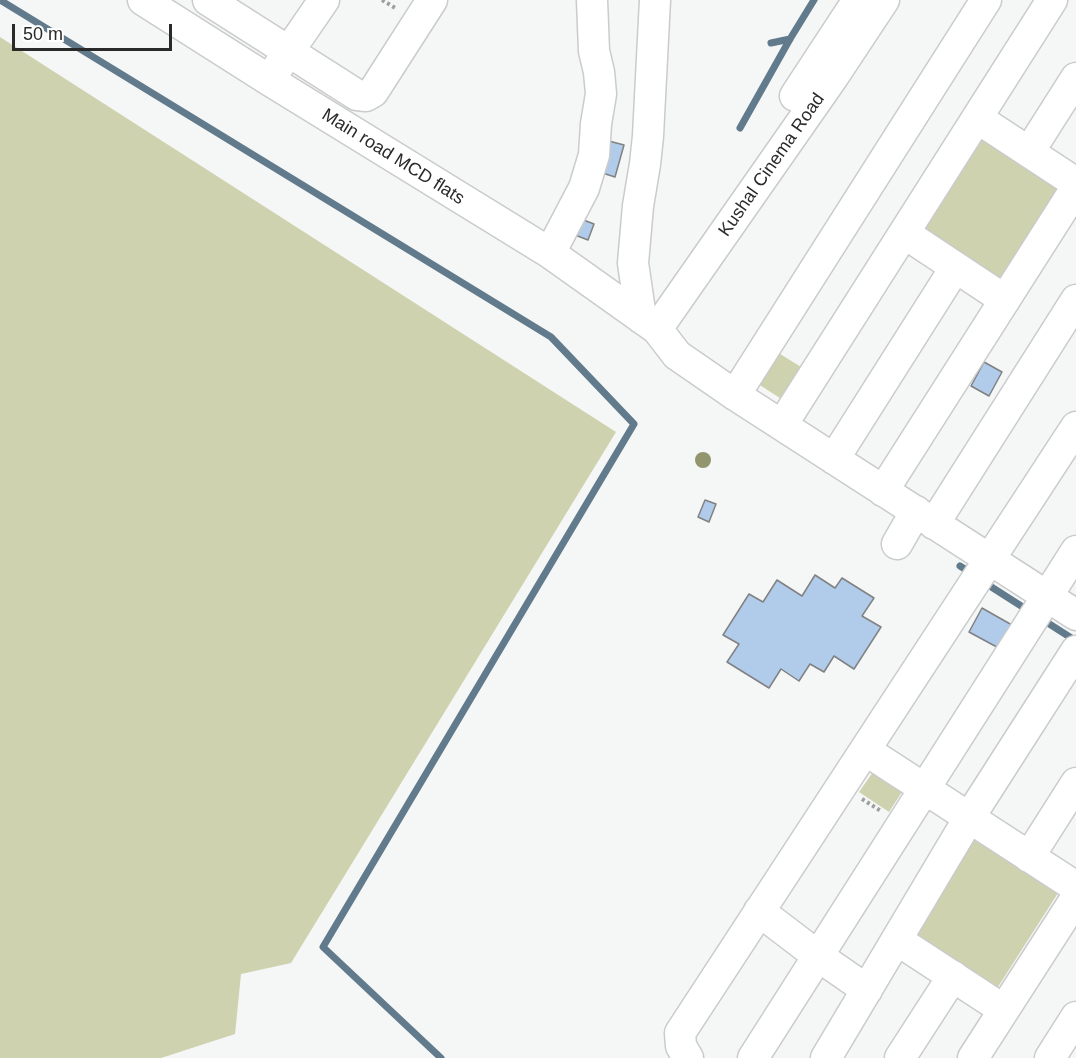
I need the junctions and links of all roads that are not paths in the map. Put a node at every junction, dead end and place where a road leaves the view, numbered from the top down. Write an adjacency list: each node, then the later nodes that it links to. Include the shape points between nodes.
1 (143, 0): 11 (street, Main road MCD flats)
2 (210, 0): 11 (street); 12 (street)
3 (324, 0): 12 (street)
4 (432, 0): 12 (street, via 373,92 366,96 357,95)
5 (592, 0): 22 (street, via 601,94 594,155 584,188)
6 (655, 0): 26 (street, via 648,136 633,263)
7 (858, 0): 13 (street, Kushal Cinema Road)
8 (884, 0): 13 (street, Kushal Cinema Road)
9 (986, 0): 27 (street)
10 (1052, 0): 16 (street)
11 (190, 30): 15 (street, Main road MCD flats)
12 (289, 52): 15 (street)
13 (824, 72): 26 (street, Kushal Cinema Road)
14 (1076, 78): 17 (street)
15 (269, 80): 22 (street, Main road MCD flats)
16 (977, 118): 18 (street); 21 (street)
17 (1066, 118): 18 (street)
18 (1029, 152): 19 (street)
19 (1076, 183)
20 (1076, 188): 24 (street)
21 (904, 233): 23 (street); 28 (street)
22 (550, 253): 26 (street, Main road MCD flats)
23 (955, 268): 24 (street); 30 (street)
24 (1005, 300): 31 (street)
25 (1076, 300): 32 (street)
26 (649, 323): 27 (street, via 677,355)
27 (735, 395): 28 (street)
28 (782, 425): 30 (street)
29 (1076, 427): 35 (street)
30 (834, 459): 31 (street)
31 (884, 491): 32 (street)
32 (925, 518): 33 (street); 35 (street)
33 (897, 544)
34 (1076, 551): 36 (street)
35 (990, 559): 36 (street); 39 (street)
36 (1047, 596): 37 (street); 41 (street)
37 (1076, 615)
38 (1076, 651): 42 (street)
39 (865, 750): 41 (street); 46 (street)
40 (1076, 783): 43 (street)
41 (924, 789): 42 (street); 48 (street)
42 (969, 818): 43 (street); 47 (street)
43 (1029, 857): 44 (street)
44 (1076, 887)
45 (1076, 898): 51 (street)
46 (759, 911): 48 (street); 53 (street, via 680,1033 681,1046)
47 (897, 940): 49 (street); 50 (street)
48 (818, 956): 50 (street); 54 (street)
49 (953, 976): 51 (street); 56 (street)
50 (867, 990): 55 (street)
51 (1004, 1010): 57 (street)
52 (1076, 1017): 58 (street)
53 (688, 1058)
54 (753, 1058)
55 (826, 1058)
56 (900, 1058)
57 (973, 1058)
58 (1050, 1058)

